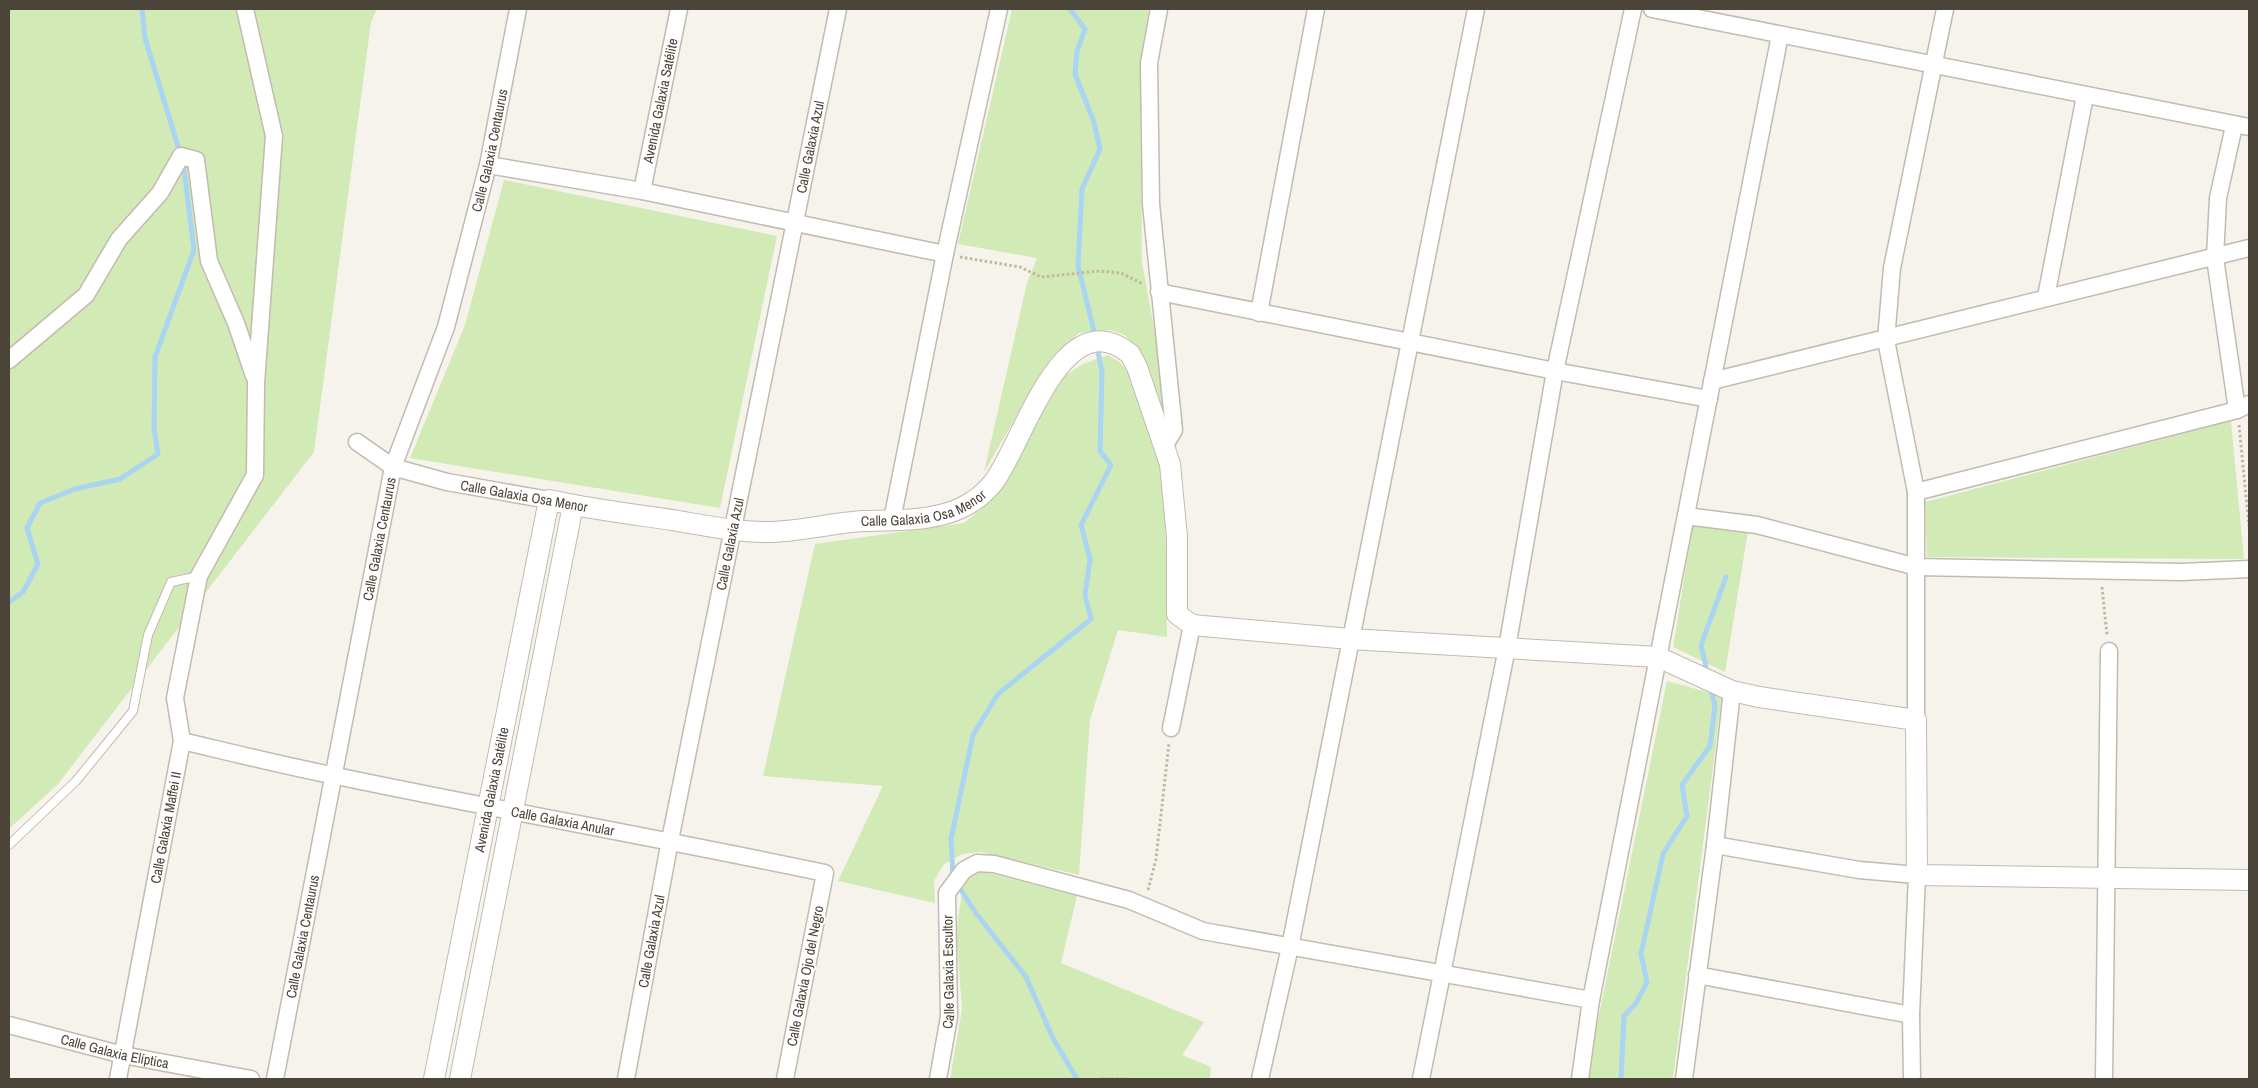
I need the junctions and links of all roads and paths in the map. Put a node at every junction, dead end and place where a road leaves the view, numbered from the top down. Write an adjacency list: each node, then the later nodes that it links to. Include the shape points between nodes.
1 (245, 9): 30 (street, Calle Galaxia Maffei II, via 274,136)
2 (518, 9): 16 (street, Calle Galaxia Centaurus)
3 (679, 9): 17 (street, Avenida Galaxia Satélite)
4 (838, 9): 18 (street, Calle Galaxia Azul)
5 (999, 9): 20 (street)
6 (1159, 9): 22 (street, via 1149,63 1151,204)
7 (1316, 9): 24 (street)
8 (1476, 9): 26 (street)
9 (1633, 9): 28 (street)
10 (1652, 9): 12 (street)
11 (1946, 9): 13 (street)
12 (1780, 34): 13 (street); 29 (street)
13 (1934, 66): 14 (street); 25 (street, via 1892,268)
14 (2085, 96): 15 (street); 23 (street)
15 (2242, 126): 21 (street, via 2218,198)
16 (488, 165): 17 (street); 35 (street, Calle Galaxia Centaurus, via 446,327)
17 (642, 191): 18 (street)
18 (794, 222): 20 (street); 42 (street, Calle Galaxia Azul)
19 (2249, 248): 21 (street)
20 (945, 254): 22 (path, via 1020,267 1041,277 1100,271 1121,274); 40 (street)
21 (2215, 258): 23 (street); 32 (street)
22 (1159, 292): 24 (street); 34 (street, via 1174,430)
23 (2046, 297): 25 (street)
24 (1259, 313): 26 (street)
25 (1886, 340): 29 (street); 36 (street)
26 (1409, 342): 28 (street); 48 (street)
27 (9, 360): 30 (street, via 86,295 119,239 160,193 181,156 196,160 209,261 236,322)
28 (1555, 371): 31 (street); 49 (street)
29 (1712, 381): 31 (street)
30 (256, 383): 46 (street, Calle Galaxia Maffei II, via 255,475)
31 (1709, 399): 39 (street)
32 (2243, 407): 36 (street); 41 (path)
33 (357, 442): 35 (street, Calle Galaxia Osa Menor)
34 (1165, 445): 40 (street, Calle Galaxia Osa Menor, via 1130,354 1120,345 1105,341 1088,343 1073,352 1050,380 993,483 974,501 958,510); 47 (street, Calle Galaxia Osa Menor, via 1175,501 1177,614)
35 (394, 467): 37 (street, Calle Galaxia Osa Menor, via 448,482); 56 (street, Calle Galaxia Centaurus)
36 (1916, 492): 43 (street)
37 (550, 500): 38 (street, Calle Galaxia Osa Menor); 57 (street, Avenida Galaxia Satélite)
38 (573, 505): 42 (street, Calle Galaxia Osa Menor); 58 (street, Avenida Galaxia Satélite)
39 (1686, 516): 43 (street, via 1757,525); 51 (street)
40 (892, 520): 42 (street, Calle Galaxia Osa Menor, via 844,522 767,532)
41 (2249, 526)
42 (734, 530): 59 (street, Calle Galaxia Azul)
43 (1917, 566): 45 (street); 53 (street)
44 (2249, 569): 45 (street, via 2190,572)
45 (2101, 570): 50 (path)
46 (199, 576): 55 (street, Calle Galaxia Maffei II, via 176,698); 60 (lane, via 171,582 148,635 133,711 76,781)
47 (1192, 625): 48 (street); 54 (street)
48 (1350, 638): 49 (street); 67 (street)
49 (1507, 648): 51 (street); 68 (street)
50 (2109, 651): 64 (street)
51 (1658, 657): 52 (street); 70 (street)
52 (1732, 691): 53 (street, via 1759,698); 61 (street)
53 (1916, 720): 63 (street)
54 (1171, 728): 66 (path, via 1156,859)
55 (182, 741): 56 (street, Calle Galaxia Anular); 73 (street, Calle Galaxia Maffei II)
56 (334, 776): 57 (street, Calle Galaxia Anular); 76 (street, Calle Galaxia Centaurus)
57 (488, 807): 58 (street, Calle Galaxia Anular); 77 (street, Avenida Galaxia Satélite)
58 (512, 812): 59 (street, Calle Galaxia Anular); 78 (street, Avenida Galaxia Satélite)
59 (670, 840): 62 (street, Calle Galaxia Anular); 79 (street, Calle Galaxia Azul)
60 (9, 845)
61 (1715, 845): 63 (street, via 1859,870); 69 (street)
62 (825, 873): 80 (street, Calle Galaxia Ojo del Negro)
63 (1917, 875): 64 (street); 71 (street)
64 (2105, 877): 65 (street); 89 (street)
65 (2249, 880)
66 (1144, 906): 67 (street, via 1203,931); 81 (street, Calle Galaxia Escultor, via 994,864 976,863 964,870 947,893 949,1016)
67 (1290, 947): 68 (street); 84 (street)
68 (1443, 974): 70 (street); 85 (street)
69 (1697, 975): 71 (street); 87 (street)
70 (1591, 1000): 86 (street)
71 (1911, 1015): 88 (street)
72 (9, 1025): 73 (street, Calle Galaxia Elíptica)
73 (123, 1055): 74 (street, Calle Galaxia Maffei II); 75 (street, Calle Galaxia Elíptica)
74 (118, 1079)
75 (251, 1079)
76 (276, 1079)
77 (434, 1079)
78 (460, 1079)
79 (626, 1079)
80 (785, 1079)
81 (938, 1079)
82 (1100, 1079): 83 (path)
83 (1127, 1079)
84 (1260, 1079)
85 (1421, 1079)
86 (1580, 1079)
87 (1684, 1079)
88 (1912, 1079)
89 (2104, 1079)

